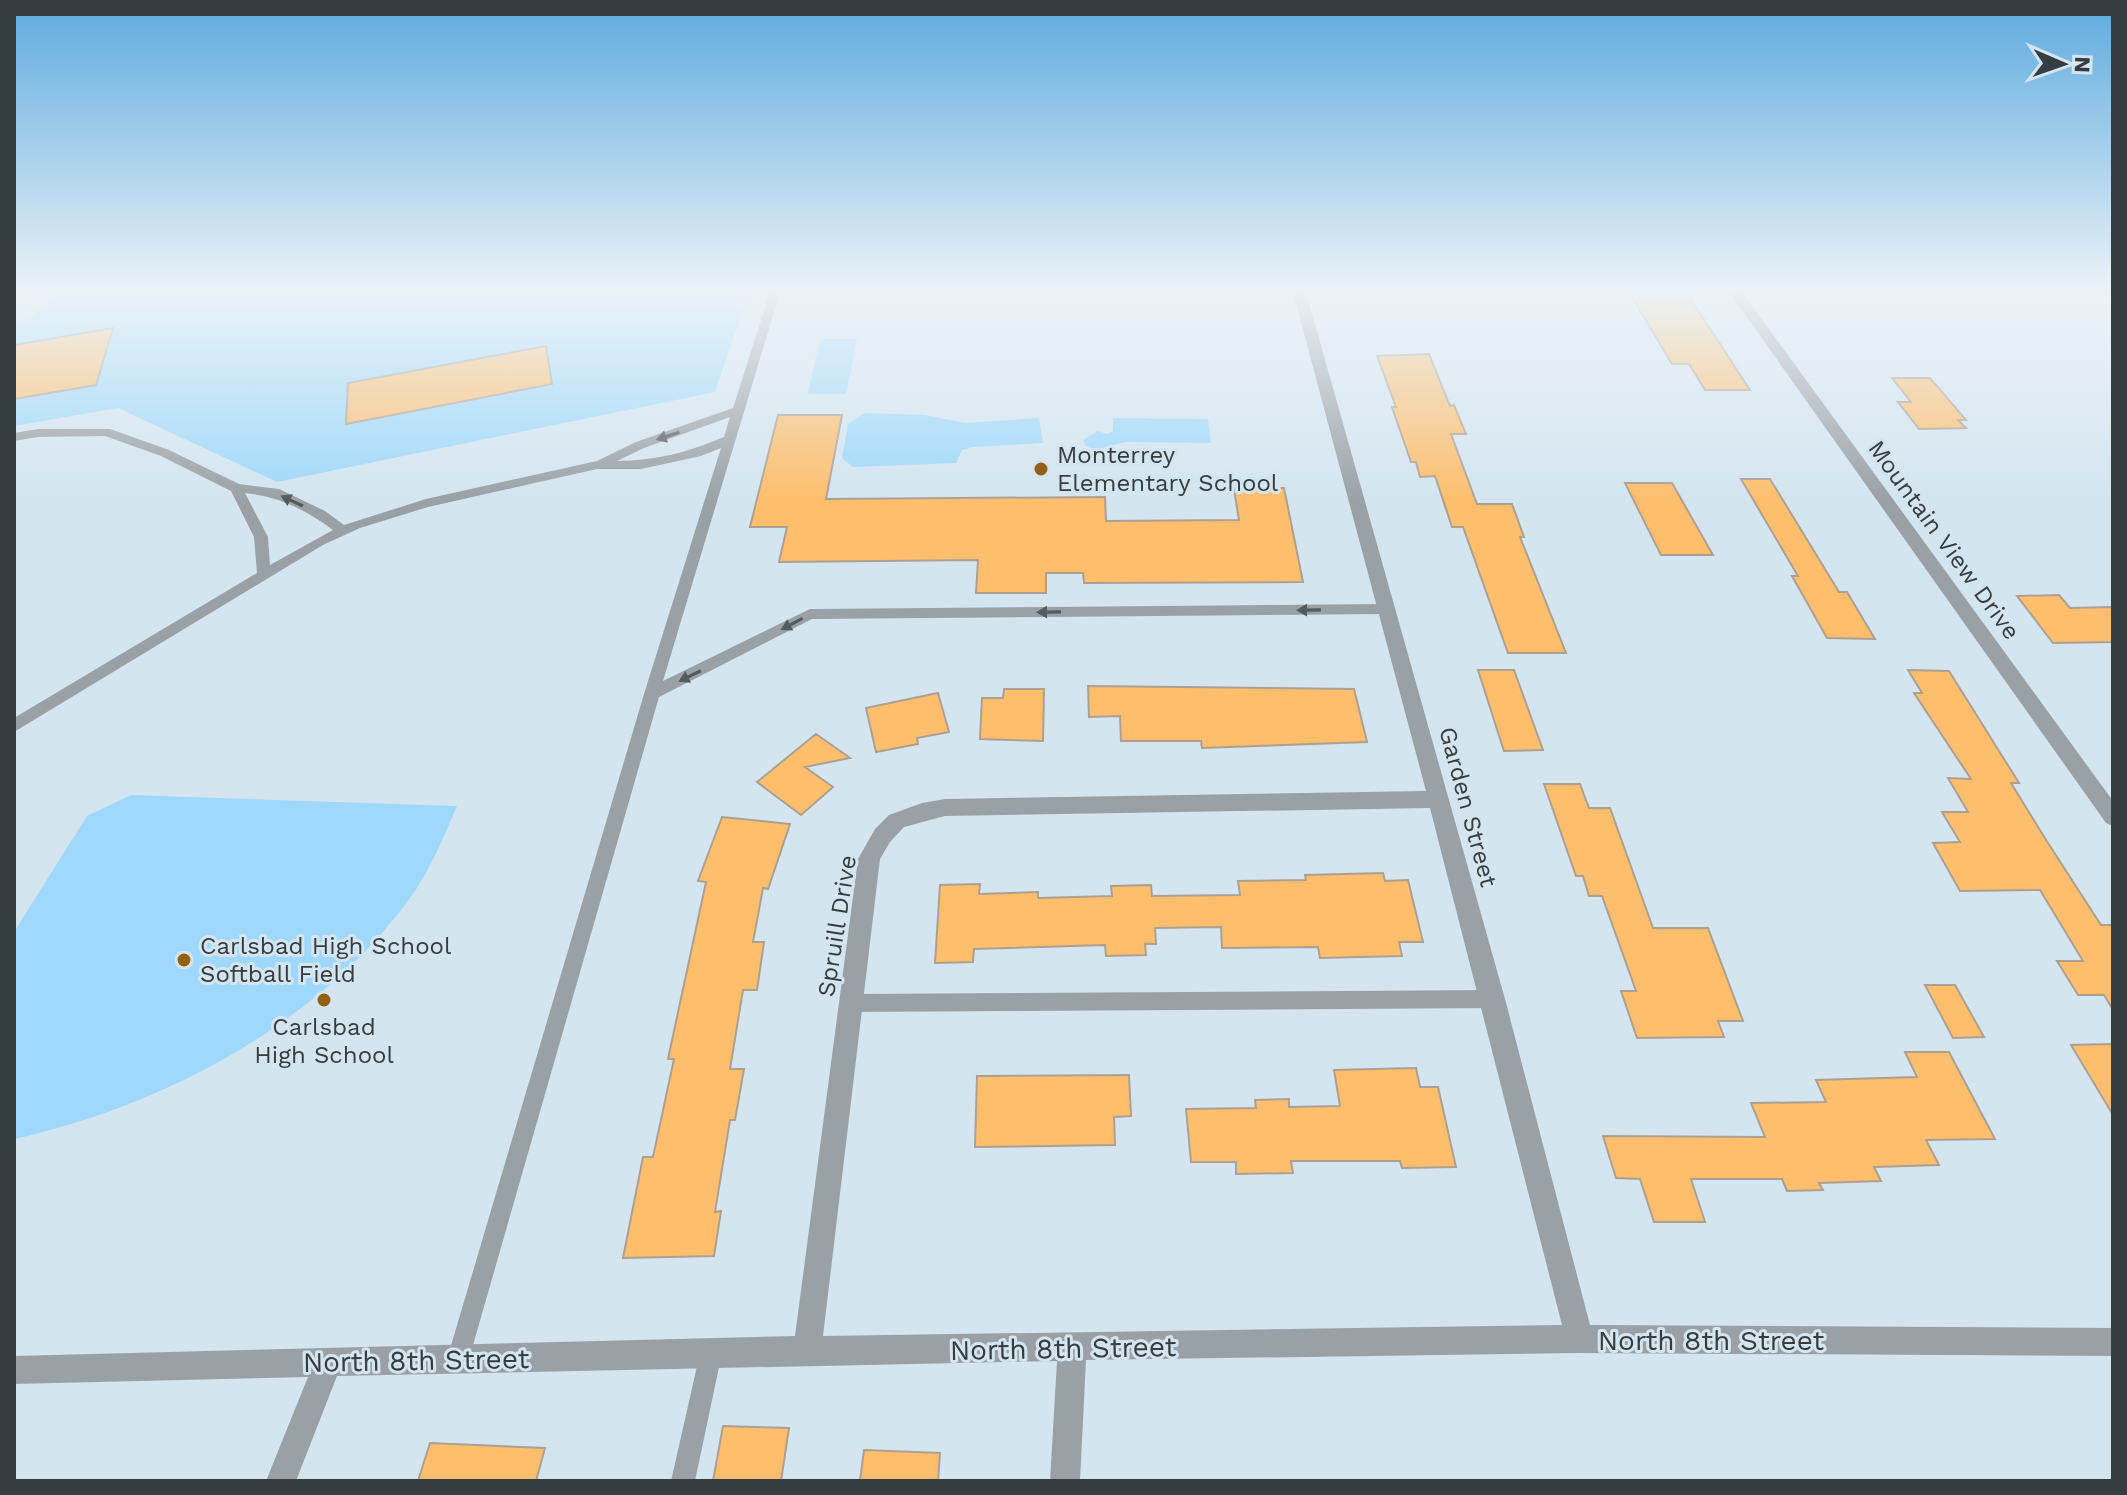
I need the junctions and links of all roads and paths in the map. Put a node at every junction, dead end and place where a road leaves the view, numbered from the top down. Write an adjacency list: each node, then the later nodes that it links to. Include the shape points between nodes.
1 (754, 362): 4 (lane)
2 (1318, 362): 11 (street, Garden Street)
3 (1785, 362): 15 (street, Mountain View Drive)
4 (740, 410): 6 (lane); 7 (lane, one-way to 7)
5 (14, 437): 8 (lane, via 106,432 165,453)
6 (731, 439): 7 (lane, via 697,453 641,465); 12 (lane)
7 (597, 465): 9 (lane, via 426,503)
8 (236, 488): 9 (lane, one-way to 8, via 274,492); 10 (lane, via 261,537)
9 (343, 530): 10 (lane)
10 (264, 575): 13 (lane)
11 (1387, 609): 12 (lane, one-way to 12, via 810,614); 14 (street, Garden Street)
12 (652, 694): 23 (lane)
13 (14, 726)
14 (1439, 799): 16 (street, Garden Street); 17 (street, Spruill Drive, via 1255,806 971,806 900,818 882,834 869,859)
15 (2113, 817)
16 (1493, 999): 17 (lane); 18 (street, Garden Street)
17 (851, 1003): 21 (street, Spruill Drive)
18 (1580, 1339): 19 (street, North 8th Street); 20 (street, North 8th Street)
19 (2113, 1342)
20 (1072, 1348): 21 (street, North 8th Street); 28 (street)
21 (807, 1350): 22 (street, North 8th Street)
22 (711, 1353): 23 (street, North 8th Street); 27 (lane)
23 (458, 1359): 24 (street, North 8th Street)
24 (328, 1362): 25 (street, North 8th Street); 26 (street)
25 (14, 1370)
26 (281, 1481)
27 (683, 1481)
28 (1065, 1481)

